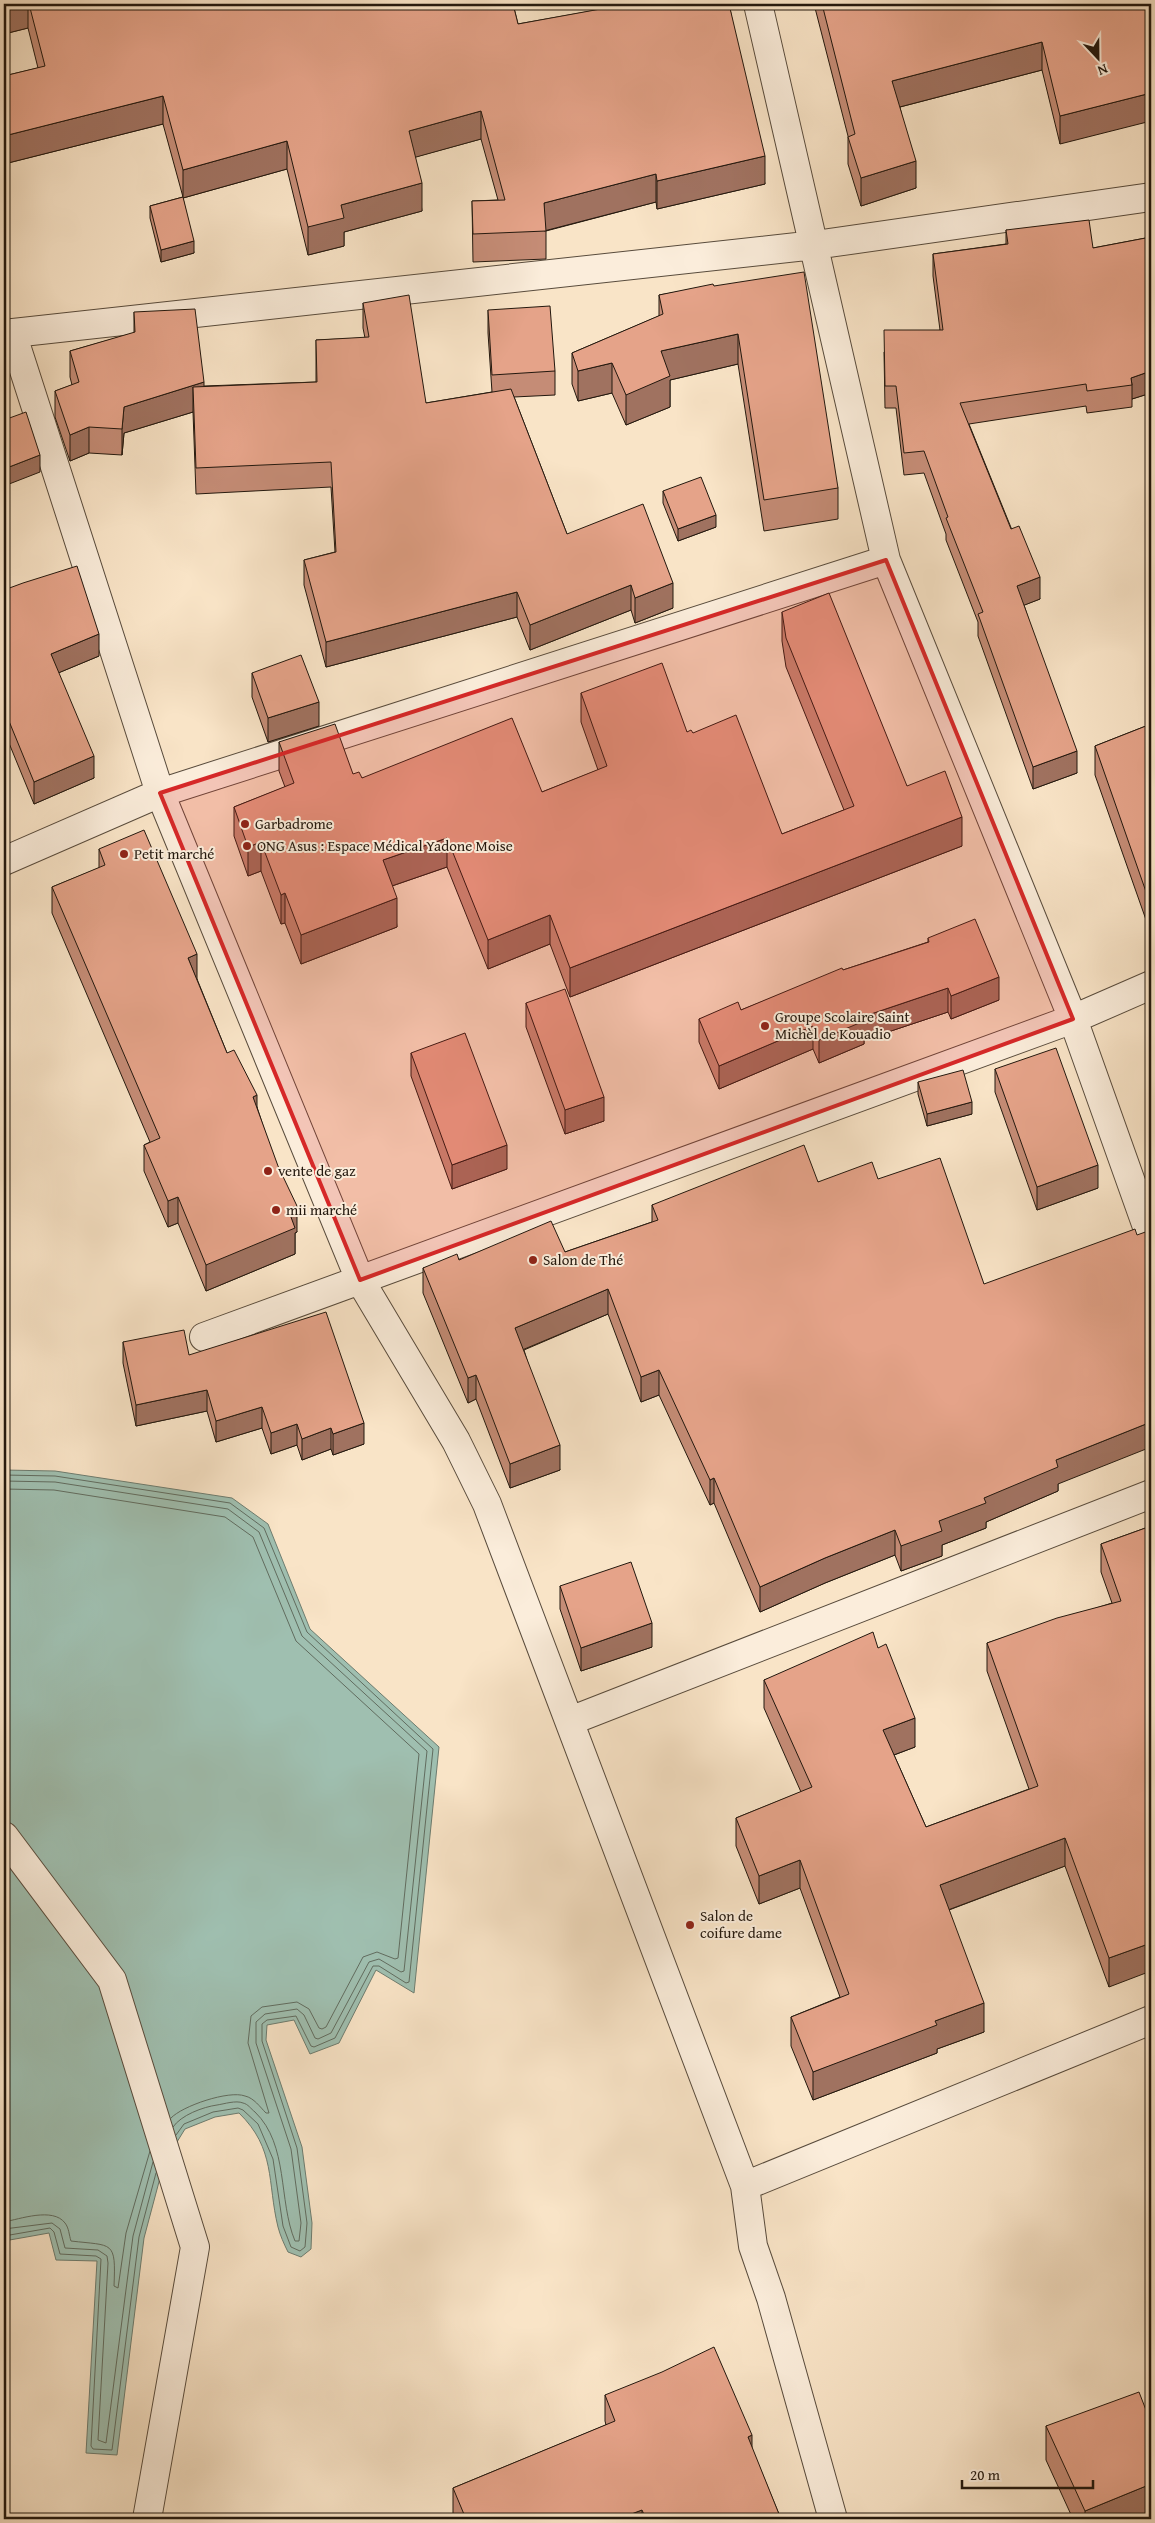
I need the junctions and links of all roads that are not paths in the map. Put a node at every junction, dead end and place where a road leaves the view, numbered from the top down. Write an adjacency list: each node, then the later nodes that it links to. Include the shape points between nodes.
1 (758, 4): 3 (street)
2 (1151, 197): 3 (street)
3 (814, 245): 4 (street); 5 (street)
4 (8, 334): 6 (street)
5 (886, 560): 6 (street); 9 (street)
6 (160, 793): 7 (street); 11 (street)
7 (4, 861)
8 (1151, 985): 9 (street)
9 (1073, 1019): 10 (street); 11 (street)
10 (1151, 1238)
11 (360, 1280): 12 (street); 14 (street, via 456,1441 487,1504)
12 (204, 1337)
13 (1151, 1494): 14 (street)
14 (570, 1721): 17 (street)
15 (4, 1836): 18 (street, via 112,1980 195,2247)
16 (1151, 2020): 17 (street)
17 (745, 2186): 19 (street, via 753,2246 771,2298)
18 (148, 2519)
19 (833, 2519)

